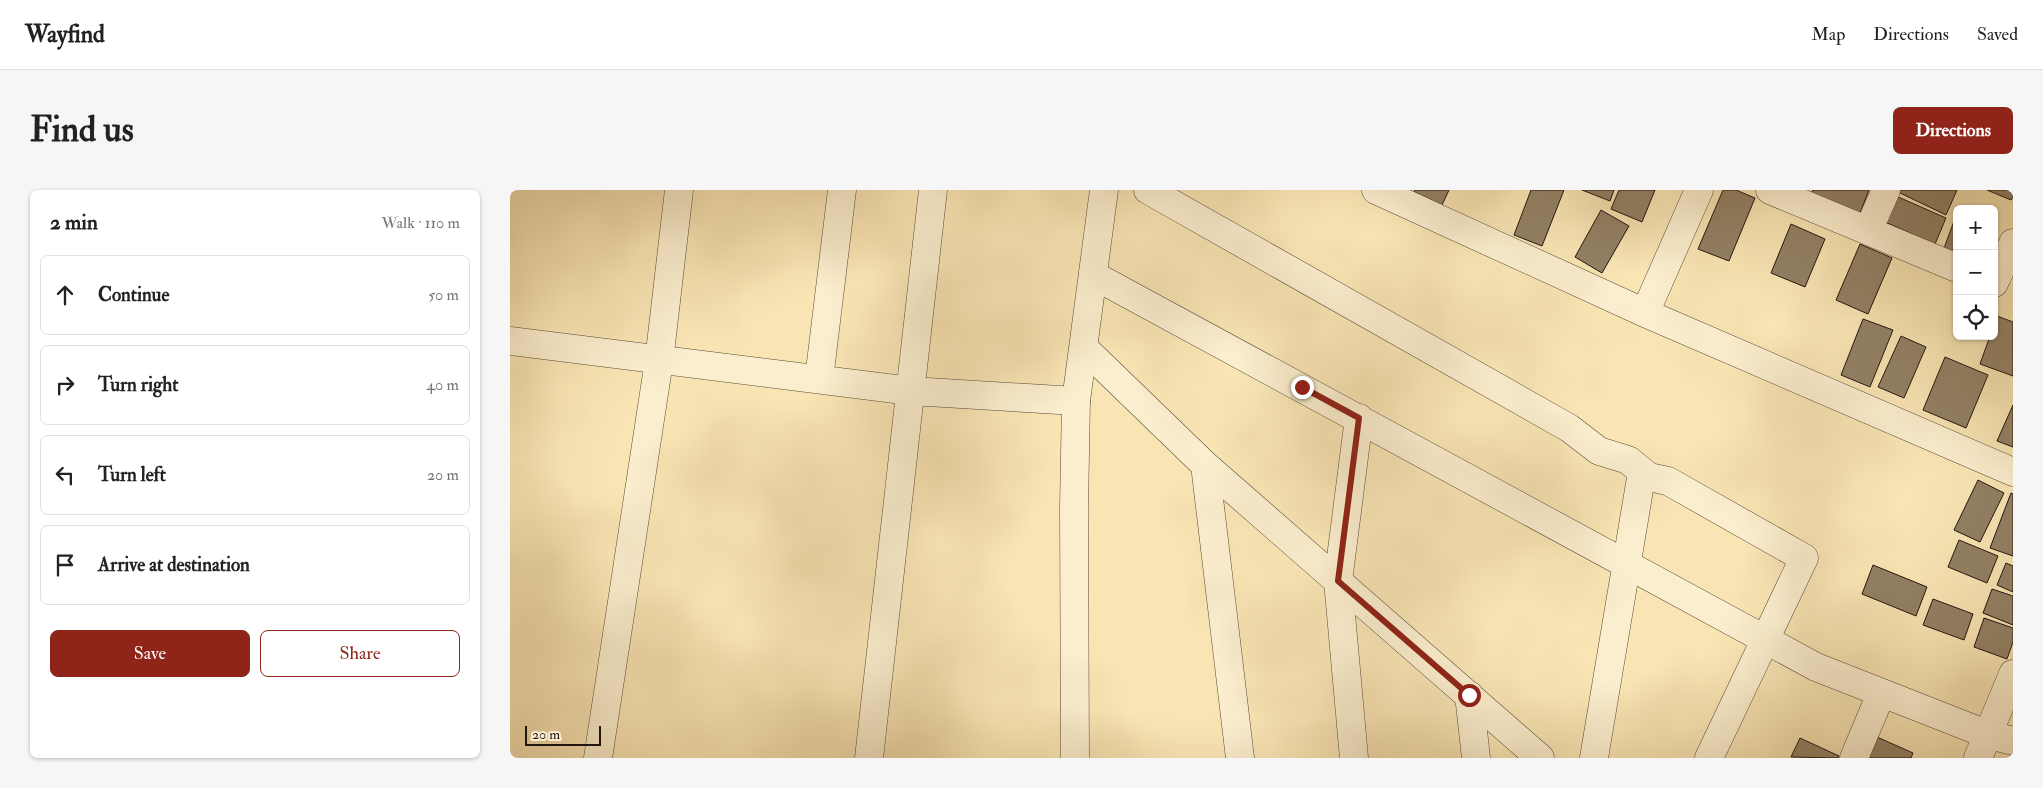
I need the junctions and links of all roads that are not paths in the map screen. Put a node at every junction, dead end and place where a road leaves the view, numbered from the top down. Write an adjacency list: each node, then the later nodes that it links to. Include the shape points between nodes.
1 (679, 190): 20 (street)
2 (842, 190): 21 (street)
3 (933, 190): 22 (street)
4 (1104, 190): 13 (street)
5 (1148, 190): 26 (street, via 1569,428 1599,451 1628,460)
6 (1376, 190): 17 (street)
7 (1699, 190): 17 (street)
8 (1770, 190): 10 (street)
9 (1886, 190): 10 (street)
10 (1868, 231): 12 (street)
11 (2013, 243): 14 (street)
12 (1953, 266)
13 (1093, 275): 19 (street); 24 (street)
14 (1998, 275)
15 (1998, 286): 16 (street)
16 (2013, 292)
17 (1645, 313): 27 (street)
18 (510, 341): 20 (street)
19 (1084, 348): 23 (street); 25 (street)
20 (659, 361): 21 (street); 35 (street)
21 (819, 379): 22 (street)
22 (911, 392): 23 (street); 36 (street)
23 (1076, 401): 37 (street)
24 (1359, 418): 28 (street); 29 (street)
25 (1205, 465): 29 (street); 38 (street)
26 (1642, 472): 28 (street); 30 (street, via 1649,477 1668,480 1804,558)
27 (2013, 472)
28 (1626, 564): 30 (street); 42 (street)
29 (1338, 581): 33 (street); 39 (street)
30 (1764, 639): 32 (street, via 1816,668); 43 (street)
31 (2013, 674): 34 (street)
32 (1882, 694): 34 (street); 44 (street)
33 (1469, 695): 40 (street); 41 (street)
34 (1993, 745)
35 (598, 758)
36 (869, 758)
37 (1075, 758)
38 (1240, 758)
39 (1354, 758)
40 (1476, 758)
41 (1540, 758)
42 (1594, 758)
43 (1709, 758)
44 (1854, 758)

